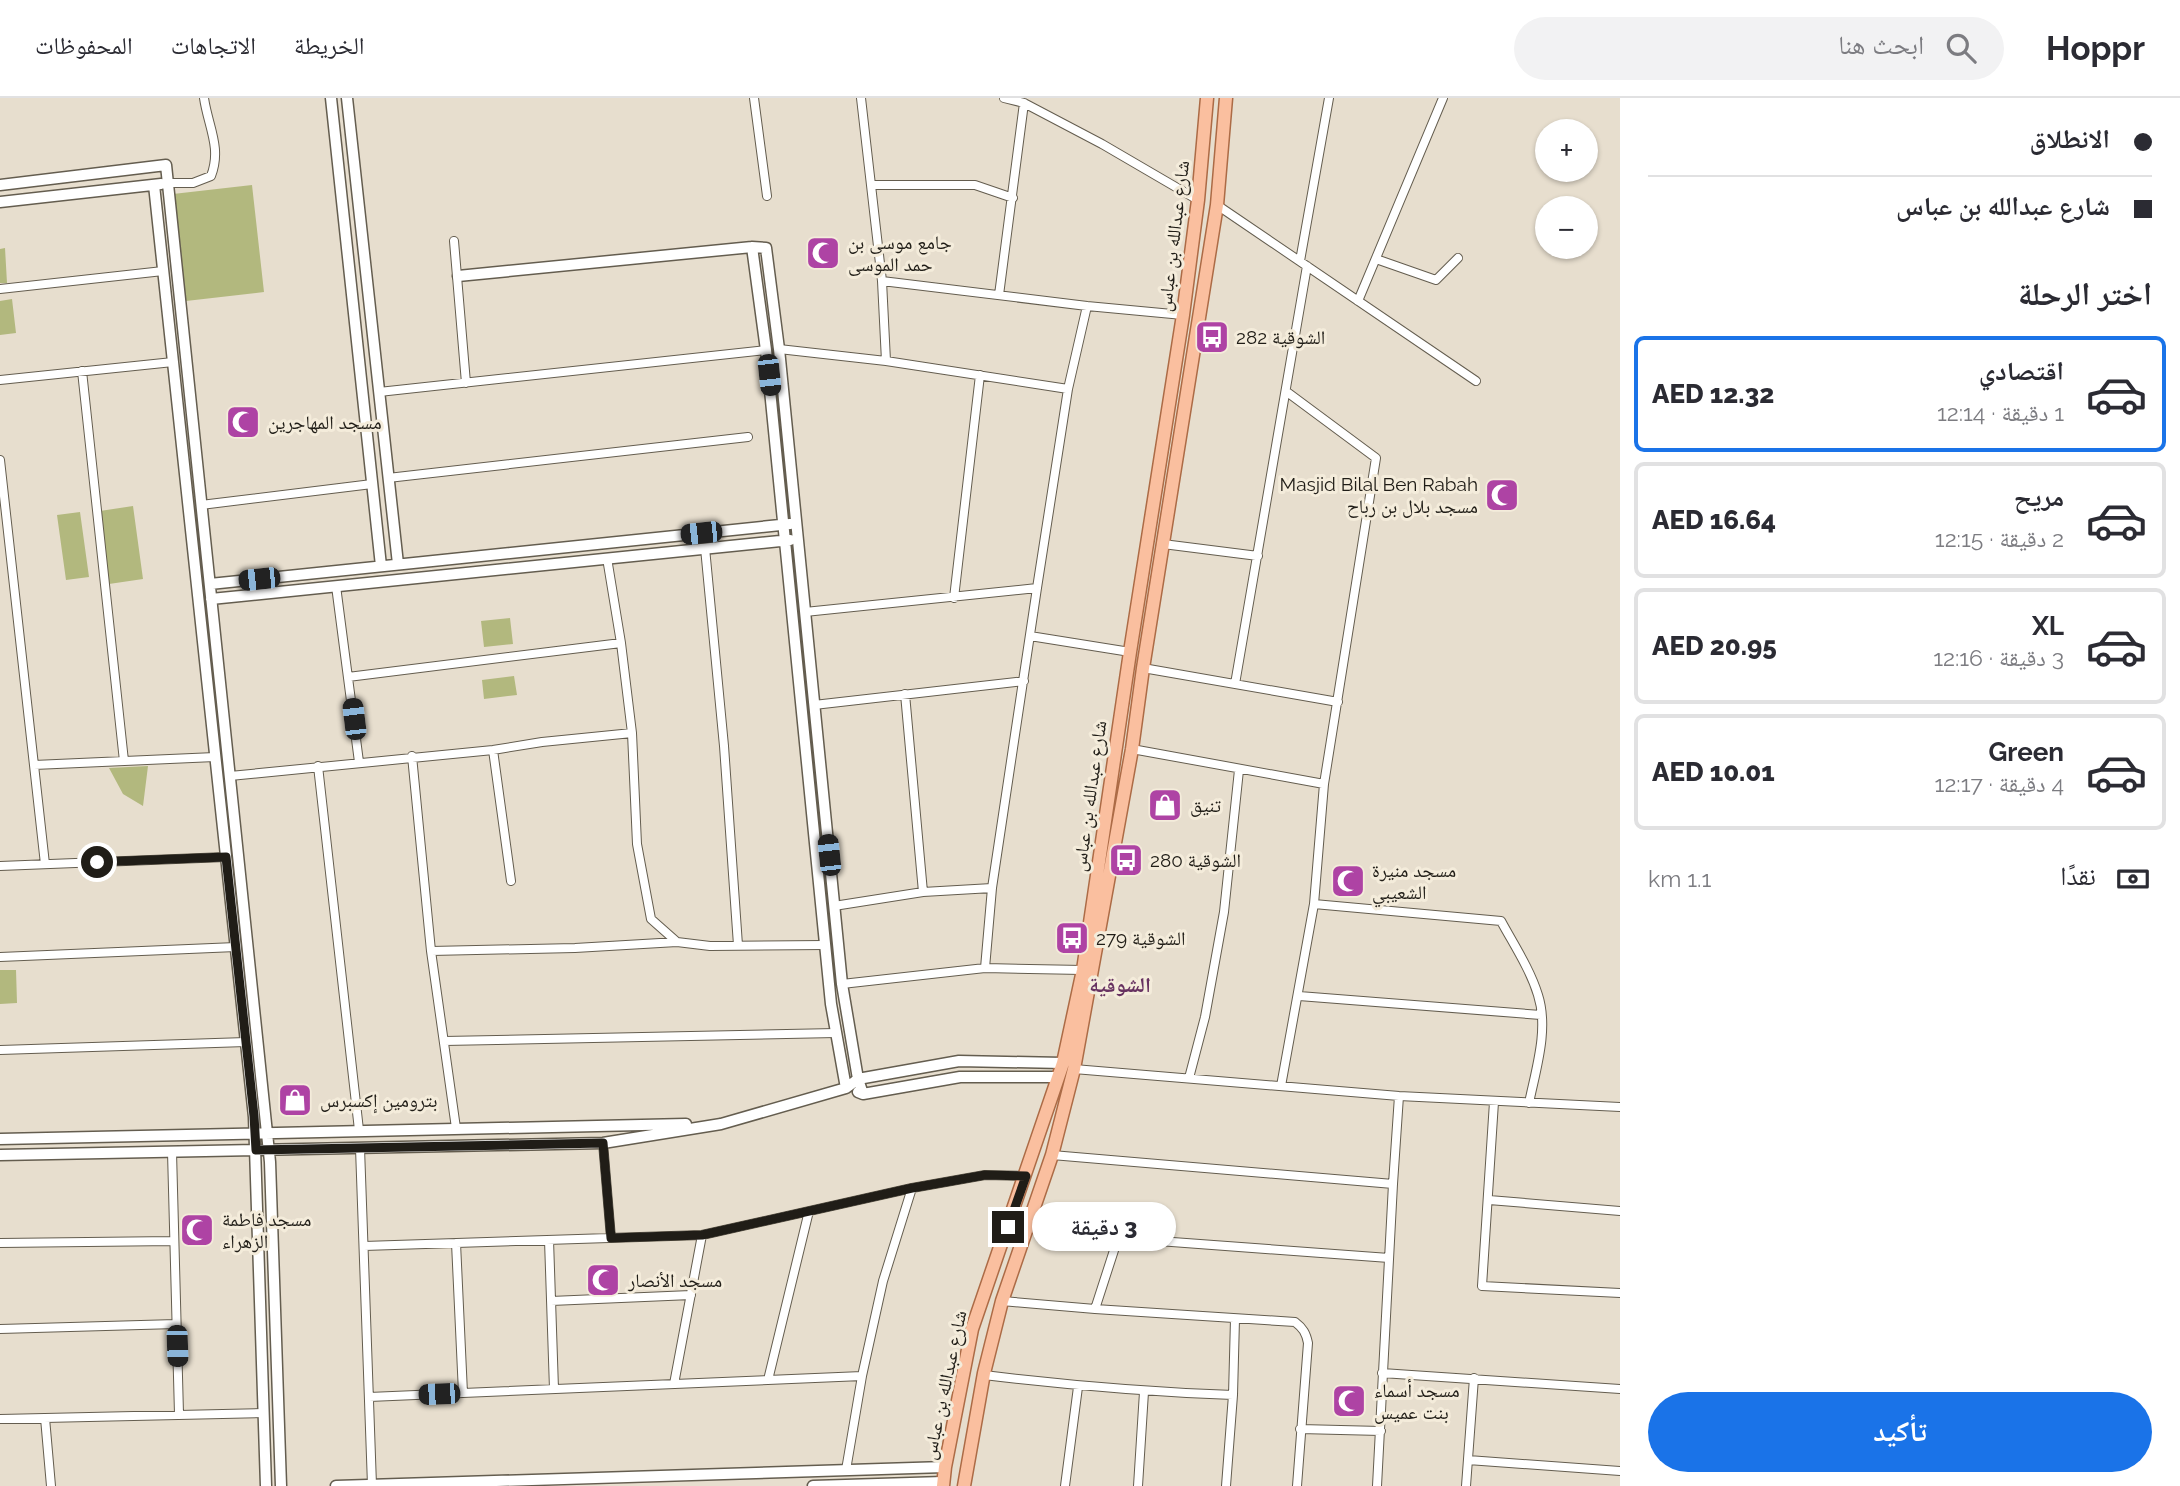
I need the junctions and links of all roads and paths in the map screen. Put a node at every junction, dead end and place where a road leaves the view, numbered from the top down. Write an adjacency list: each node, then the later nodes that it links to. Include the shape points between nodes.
1 (204, 98): 12 (street, via 215,139 211,176 193,183)
2 (331, 98): 49 (street)
3 (347, 98): 44 (street)
4 (754, 98): 16 (street)
5 (861, 98): 15 (street)
6 (1004, 98): 11 (street)
7 (1207, 98): 18 (main road, شارع عبدالله بن عباس)
8 (1226, 98): 20 (main road, شارع عبدالله بن عباس)
9 (1329, 98): 25 (street)
10 (1443, 98): 24 (street)
11 (1024, 103): 17 (street); 18 (street)
12 (168, 183): 13 (street, via 166,165); 14 (street); 51 (street)
13 (0, 184)
14 (154, 185): 19 (street); 26 (street)
15 (871, 185): 17 (street, via 975,185); 28 (street)
16 (767, 196)
17 (1013, 198): 30 (street)
18 (1198, 201): 33 (main road, شارع عبدالله بن عباس)
19 (0, 202)
20 (1217, 205): 25 (street); 56 (main road, شارع عبدالله بن عباس)
21 (454, 241): 27 (street)
22 (752, 247): 27 (street); 34 (street, via 766,248); 35 (street)
23 (1458, 258): 24 (street, via 1436,280)
24 (1376, 259): 31 (street)
25 (1304, 263): 31 (street); 45 (street)
26 (163, 271): 29 (street); 37 (street)
27 (458, 276): 42 (street)
28 (881, 281): 30 (street); 36 (street)
29 (0, 289)
30 (999, 295): 32 (street)
31 (1359, 301): 41 (street)
32 (1087, 306): 33 (street); 43 (street)
33 (1183, 315): 70 (main road, شارع عبدالله بن عباس)
34 (779, 349): 36 (street); 52 (street)
35 (766, 350): 42 (street); 53 (street)
36 (886, 361): 39 (street)
37 (173, 362): 38 (street); 82 (street)
38 (82, 371): 40 (street); 83 (street)
39 (980, 375): 43 (street); 65 (street)
40 (0, 380)
41 (1476, 381)
42 (466, 383): 44 (street)
43 (1068, 389): 64 (street)
44 (379, 392): 48 (street)
45 (1287, 392): 58 (street); 76 (street, via 1377,458)
46 (748, 437): 48 (street)
47 (0, 460): 50 (street)
48 (388, 478): 60 (street)
49 (372, 484): 51 (street); 61 (street)
50 (1, 487): 85 (street)
51 (201, 505): 62 (street)
52 (796, 523): 53 (street); 54 (street)
53 (783, 525): 55 (street); 60 (street)
54 (798, 538): 55 (street); 67 (street)
55 (785, 541): 57 (street); 100 (street)
56 (1163, 544): 58 (street); 71 (main road, شارع عبدالله بن عباس)
57 (705, 548): 59 (street); 99 (street)
58 (1258, 556): 74 (street)
59 (607, 558): 63 (street); 69 (street)
60 (398, 564): 61 (street)
61 (381, 566): 62 (street)
62 (210, 584): 66 (street)
63 (336, 586): 66 (street); 72 (street)
64 (1037, 589): 65 (street); 68 (street)
65 (954, 598): 67 (street)
66 (211, 599): 88 (street)
67 (806, 612): 77 (street)
68 (1030, 636): 70 (street); 73 (street)
69 (621, 643): 72 (street); 78 (street)
70 (1130, 652): 105 (main road, شارع عبدالله بن عباس)
71 (1143, 668): 74 (street); 79 (main road, شارع عبدالله بن عباس)
72 (348, 677): 84 (street)
73 (1024, 681): 75 (street); 94 (street)
74 (1235, 684): 76 (street)
75 (905, 694): 77 (street); 95 (street)
76 (1338, 702): 89 (street)
77 (814, 705): 97 (street)
78 (632, 733): 80 (street); 98 (street, via 637,844 651,919)
79 (1132, 749): 87 (street); 113 (main road, شارع عبدالله بن عباس)
80 (493, 750): 81 (street); 93 (street)
81 (412, 756): 84 (street); 102 (street)
82 (215, 757): 83 (street); 90 (street)
83 (124, 761): 85 (street)
84 (359, 762): 86 (street)
85 (34, 765): 91 (street)
86 (318, 766): 88 (street); 126 (street)
87 (1239, 770): 89 (street); 116 (street, via 1224,912)
88 (230, 776): 127 (street)
89 (1324, 784): 96 (street)
90 (226, 857): 91 (street); 101 (street)
91 (45, 864): 92 (street)
92 (0, 866)
93 (511, 881)
94 (992, 888): 95 (street); 104 (street)
95 (923, 892): 97 (street)
96 (1314, 904): 107 (street); 108 (street, via 1501,921 1529,973)
97 (834, 906): 106 (street)
98 (677, 942): 99 (street); 102 (street)
99 (738, 945): 100 (street)
100 (825, 945): 109 (street)
101 (236, 947): 103 (street); 111 (street)
102 (431, 951): 110 (street)
103 (0, 957)
104 (985, 968): 105 (street); 106 (street)
105 (1083, 970): 113 (main road, شارع عبدالله بن عباس)
106 (842, 984): 115 (street)
107 (1299, 996): 108 (street); 117 (street)
108 (1541, 1015): 122 (street, via 1541,1048)
109 (836, 1033): 110 (street); 118 (street)
110 (444, 1041): 125 (street)
111 (246, 1042): 112 (street); 127 (street)
112 (0, 1050)
113 (1068, 1066): 114 (main road, شارع عبدالله بن عباس); 115 (street, via 959,1061); 116 (street); 135 (main road, شارع عبدالله بن عباس)
114 (1058, 1077): 119 (street, via 960,1077); 136 (main road, شارع عبدالله بن عباس)
115 (858, 1079): 118 (street); 119 (street)
116 (1189, 1079): 117 (street)
117 (1282, 1086): 120 (street)
118 (846, 1088): 119 (street); 124 (street)
119 (863, 1094)
120 (1399, 1096): 121 (street); 137 (street)
121 (1494, 1101): 122 (street); 139 (street)
122 (1530, 1103): 123 (street)
123 (1620, 1107)
124 (721, 1124): 125 (street); 129 (street)
125 (456, 1128): 126 (street)
126 (359, 1130): 127 (street)
127 (261, 1133): 128 (street); 131 (street); 132 (street)
128 (0, 1139)
129 (603, 1143): 130 (street); 143 (street)
130 (360, 1148): 132 (street); 148 (street)
131 (256, 1150): 132 (street); 133 (street); 171 (street)
132 (269, 1150): 186 (street)
133 (172, 1152): 134 (street); 145 (street)
134 (0, 1155)
135 (1052, 1155): 137 (street); 153 (main road, شارع عبدالله بن عباس)
136 (1026, 1176): 138 (street, via 985,1175); 178 (main road, شارع عبدالله بن عباس, via 972,1329)
137 (1393, 1184): 149 (street)
138 (912, 1188): 140 (street); 160 (street, via 883,1281)
139 (1489, 1200): 141 (street); 150 (street, via 1482,1286)
140 (809, 1211): 142 (street); 162 (street)
141 (1620, 1211)
142 (702, 1235): 143 (street); 151 (street)
143 (611, 1238): 144 (street)
144 (549, 1240): 147 (street); 152 (street)
145 (174, 1241): 146 (street); 156 (street)
146 (0, 1243)
147 (456, 1243): 148 (street); 168 (street)
148 (364, 1246): 170 (street)
149 (1389, 1258): 154 (street, via 1118,1238); 158 (street)
150 (1620, 1293)
151 (691, 1295): 152 (street); 163 (street)
152 (551, 1301): 165 (street)
153 (1002, 1301): 154 (street); 159 (main road, شارع عبدالله بن عباس)
154 (1095, 1309): 155 (street)
155 (1235, 1319): 169 (street); 175 (street, via 1295,1322 1307,1335)
156 (176, 1324): 157 (street); 172 (street)
157 (0, 1329)
158 (1382, 1373): 161 (street); 176 (street)
159 (984, 1375): 164 (street); 189 (main road, شارع عبدالله بن عباس)
160 (862, 1376): 162 (street); 179 (street)
161 (1474, 1378): 166 (street); 177 (street)
162 (768, 1380): 163 (street)
163 (674, 1384): 165 (street)
164 (1077, 1387): 167 (street); 190 (street)
165 (554, 1389): 168 (street)
166 (1620, 1389)
167 (1144, 1392): 169 (street); 191 (street)
168 (463, 1393): 170 (street)
169 (1233, 1395): 192 (street)
170 (369, 1397): 182 (street)
171 (264, 1413): 172 (street); 185 (street)
172 (179, 1414): 173 (street)
173 (45, 1418): 174 (street); 184 (street)
174 (0, 1419)
175 (1300, 1429): 176 (street); 193 (street)
176 (1381, 1430): 194 (street)
177 (1468, 1460): 180 (street); 195 (street)
178 (945, 1467): 179 (street); 181 (main road, شارع عبدالله بن عباس)
179 (846, 1470): 182 (street)
180 (1620, 1471)
181 (943, 1484): 183 (street)
182 (372, 1485): 187 (street)
183 (845, 1485): 188 (street)
184 (51, 1486)
185 (266, 1486)
186 (281, 1486)
187 (336, 1486)
188 (813, 1486)
189 (964, 1486)
190 (1065, 1486)
191 (1138, 1486)
192 (1226, 1486)
193 (1297, 1486)
194 (1377, 1486)
195 (1466, 1486)

